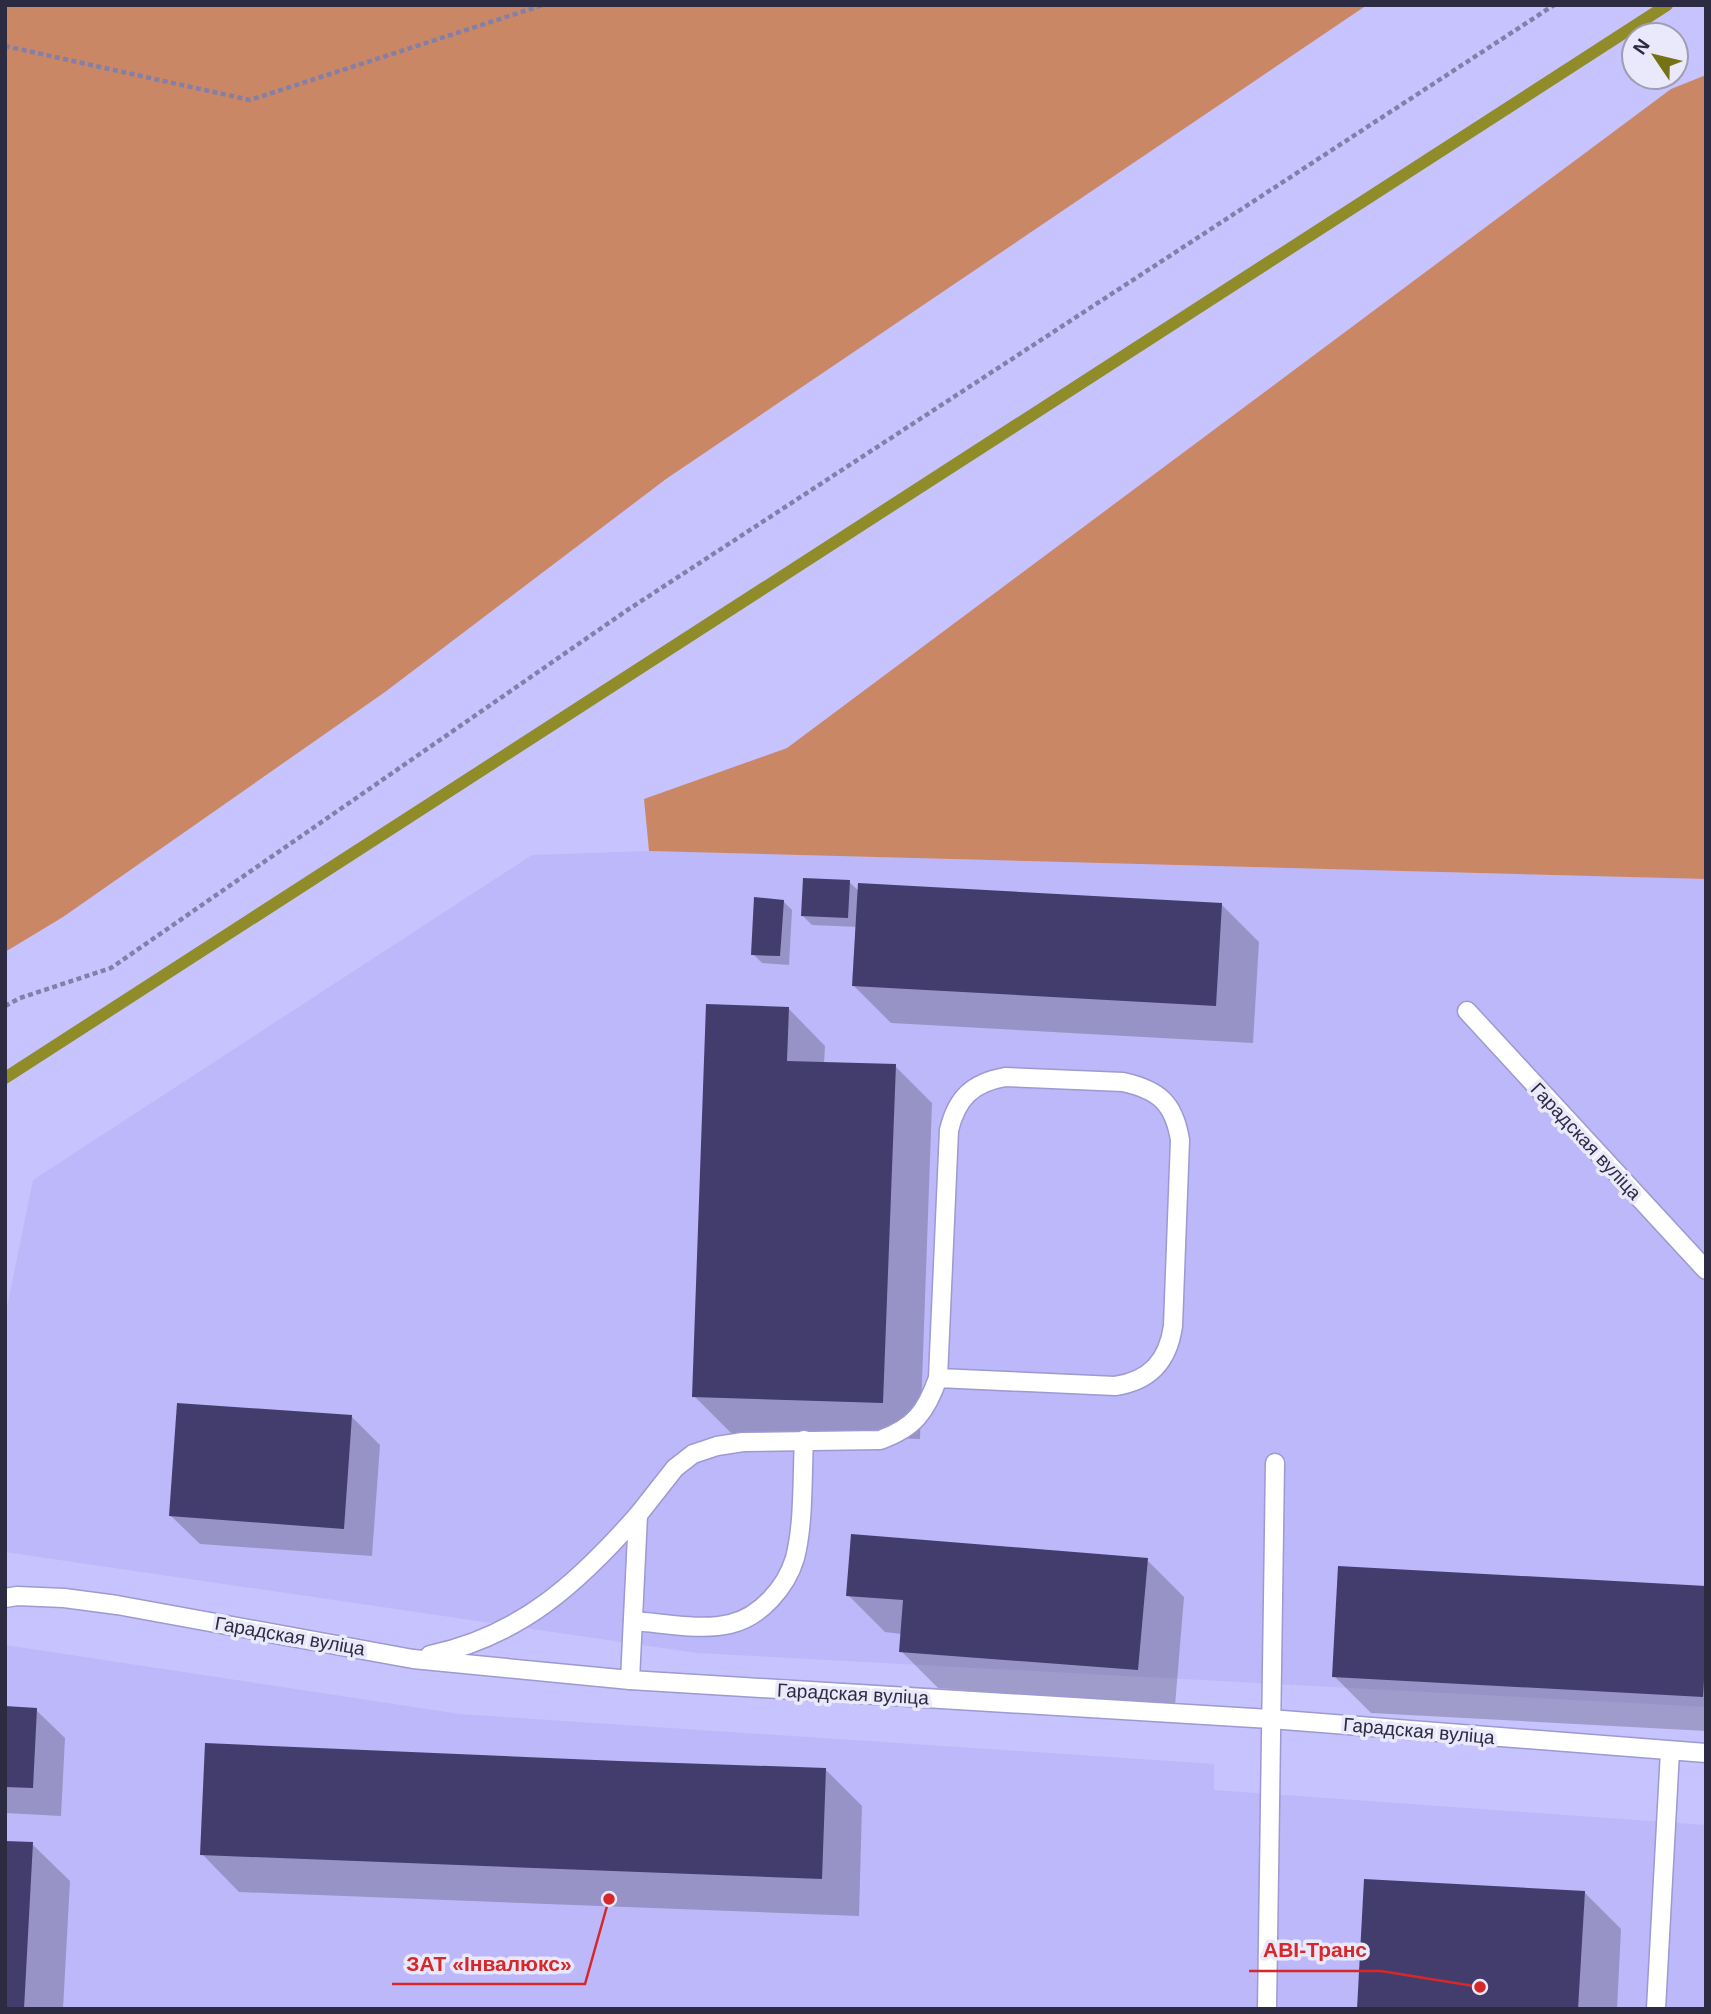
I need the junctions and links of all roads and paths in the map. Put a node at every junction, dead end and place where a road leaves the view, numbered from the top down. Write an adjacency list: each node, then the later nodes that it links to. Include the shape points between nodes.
1 (543, 5): 3 (path, via 250,100)
2 (1554, 5): 4 (path, via 626,611 111,968)
3 (5, 46)
4 (5, 1006)
5 (1467, 1011): 6 (lane, Гарадская вуліца)
6 (1706, 1270)
7 (938, 1378): 7 (lane, via 949,1130 961,1100 989,1080 1005,1077 1123,1082 1158,1094 1170,1107 1181,1140 1173,1326 1165,1356 1143,1378 1115,1387); 8 (lane, via 925,1409 897,1434 880,1440)
8 (804, 1440): 10 (lane, via 743,1442 693,1454 675,1468); 12 (lane, via 794,1560 769,1601 751,1616 710,1627)
9 (1275, 1464): 15 (lane)
10 (638, 1515): 12 (lane); 13 (lane, via 568,1588 532,1614 452,1651)
11 (5, 1598): 13 (lane, Гарадская вуліца, via 64,1598 117,1605)
12 (633, 1621): 14 (lane)
13 (413, 1659): 14 (lane, Гарадская вуліца)
14 (630, 1680): 15 (lane, Гарадская вуліца)
15 (1270, 1719): 16 (lane, Гарадская вуліца); 18 (lane)
16 (1670, 1751): 17 (lane, Гарадская вуліца); 19 (lane)
17 (1706, 1753)
18 (1267, 2009)
19 (1656, 2009)

